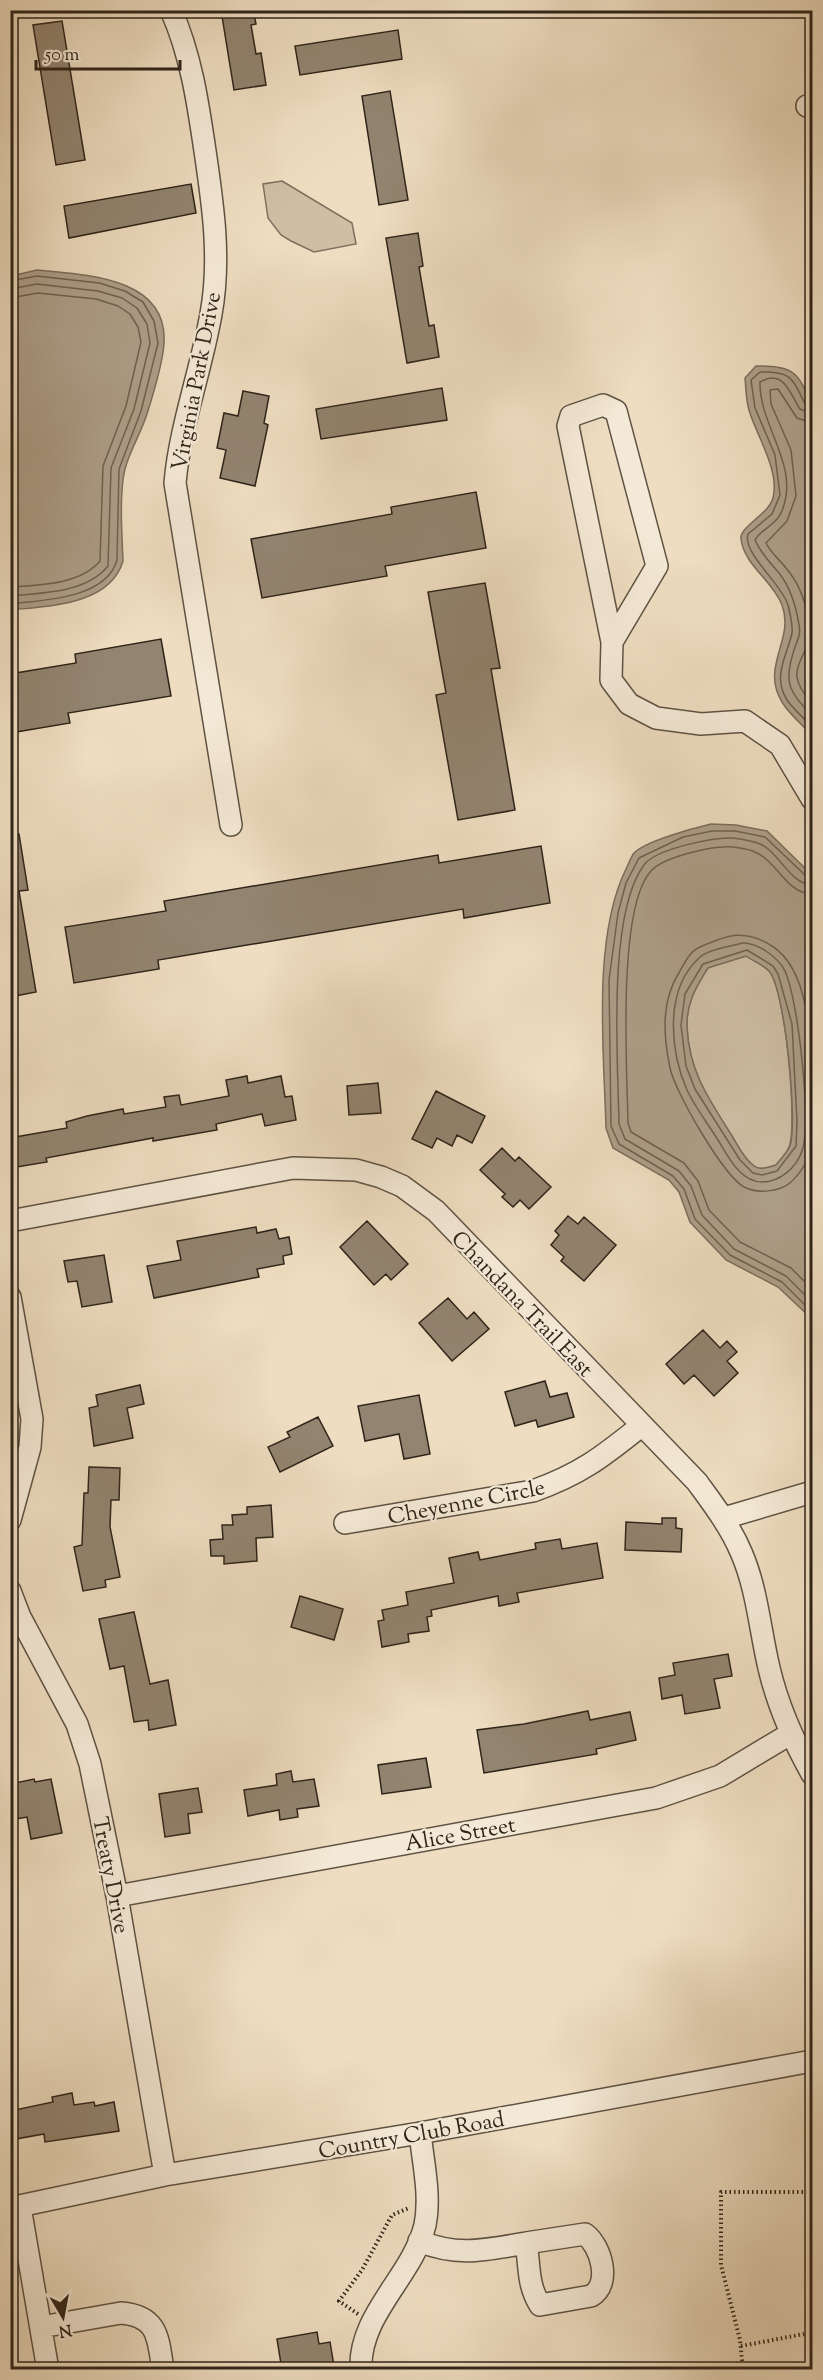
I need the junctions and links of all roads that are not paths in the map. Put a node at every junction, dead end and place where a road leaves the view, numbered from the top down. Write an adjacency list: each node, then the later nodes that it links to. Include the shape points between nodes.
1 (171, 10): 4 (street, Virginia Park Drive, via 189,57 214,214 216,266 212,311 180,444 175,483)
2 (612, 642): 2 (street, via 657,566 616,411 603,405 577,412 568,426); 3 (street, via 611,680 629,704 656,718 701,724 745,721 780,746)
3 (813, 800)
4 (231, 825)
5 (10, 1221): 7 (street, Chandana Trail East, via 293,1168 356,1170 381,1177 402,1186 436,1211)
6 (10, 1297): 10 (street, via 32,1419 30,1447)
7 (641, 1426): 9 (street, Chandana Trail East, via 697,1482); 11 (street, Cheyenne Circle, via 589,1467 533,1491)
8 (813, 1492): 9 (street)
9 (724, 1518): 13 (street, Chandana Trail East, via 742,1552 752,1584 769,1668)
10 (10, 1520)
11 (345, 1523)
12 (10, 1591): 15 (street, Treaty Drive, via 77,1724 90,1764)
13 (790, 1734): 14 (street, Chandana Trail East); 15 (street, Alice Street, via 720,1776 656,1798)
14 (813, 1774)
15 (117, 1896): 18 (street, Treaty Drive)
16 (813, 2061): 17 (street, Country Club Road)
17 (420, 2133): 18 (street, Country Club Road); 20 (street, via 426,2200 425,2225)
18 (165, 2175): 19 (street, Country Club Road)
19 (15, 2207): 22 (street)
20 (419, 2241): 21 (street, via 465,2253); 25 (street, via 372,2324 364,2343)
21 (525, 2243)
22 (41, 2327): 23 (street); 24 (street, via 133,2314 152,2326)
23 (48, 2370)
24 (164, 2370)
25 (361, 2370)

